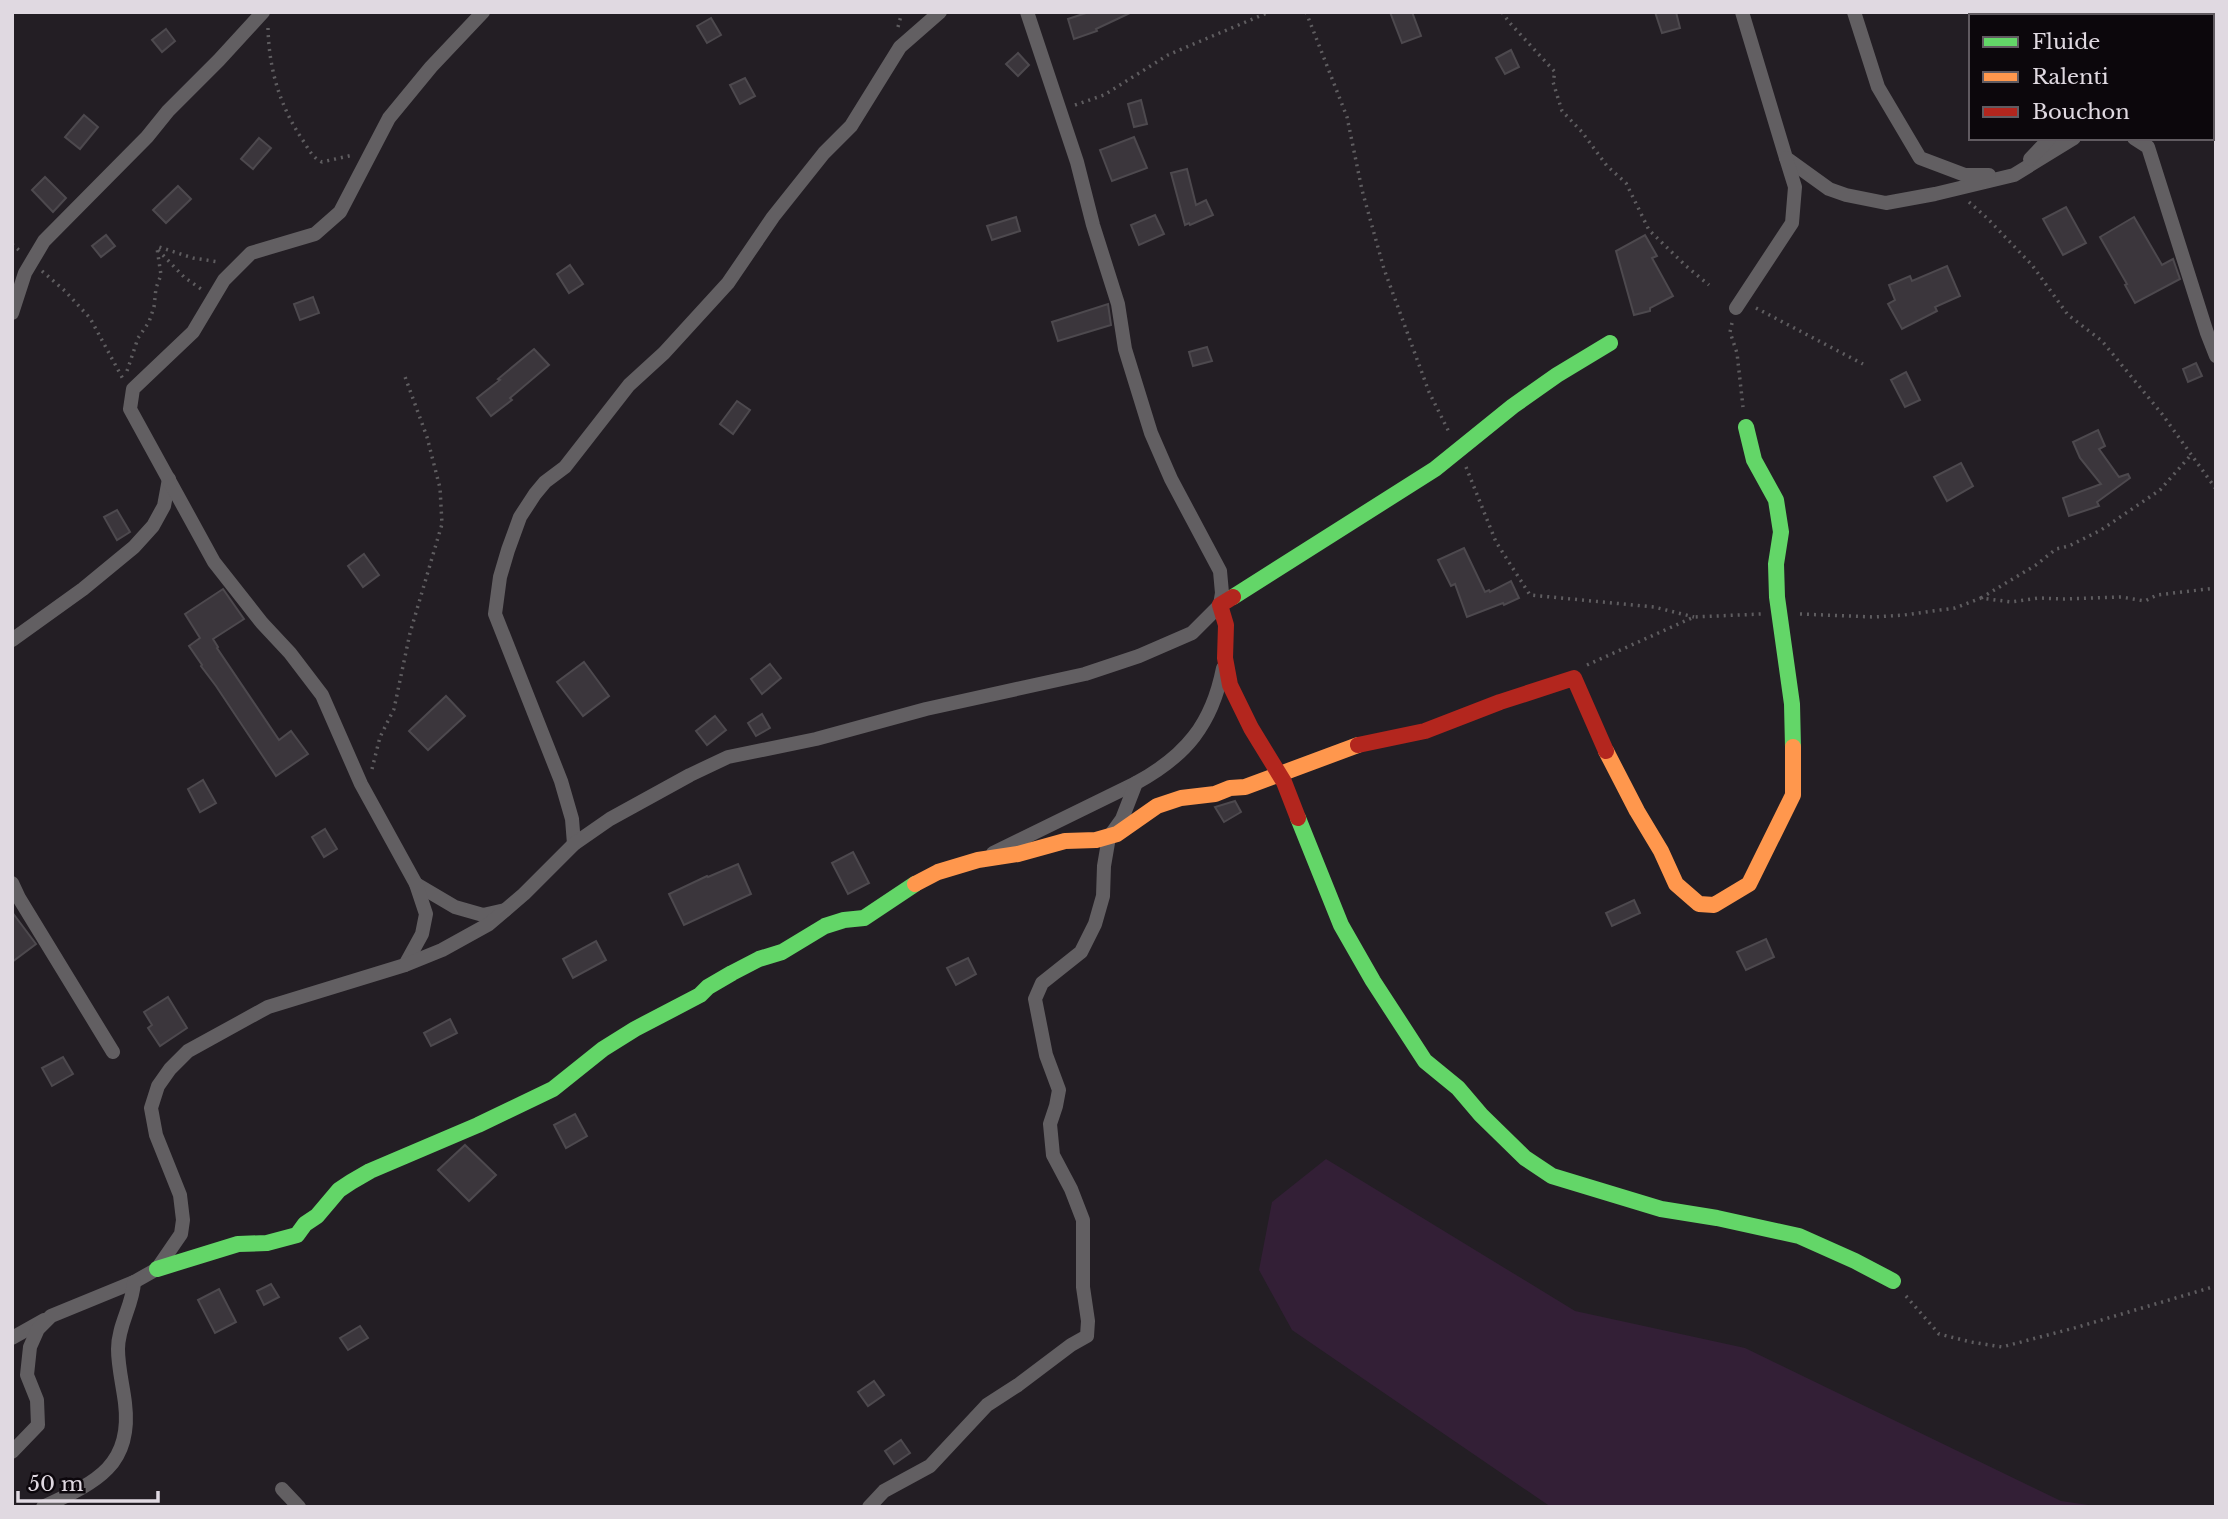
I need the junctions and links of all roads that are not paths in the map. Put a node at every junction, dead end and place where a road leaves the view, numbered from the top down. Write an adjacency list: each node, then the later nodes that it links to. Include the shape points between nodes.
1 (483, 12): 17 (street, via 389,118 340,212 316,234 251,253 224,279 193,332 133,389 130,409)
2 (940, 12): 24 (street, via 900,47 851,126 773,217 728,284 629,385 565,467 534,494 520,517 500,577 495,614 561,781)
3 (1027, 12): 18 (street, via 1077,162 1151,433 1220,571)
4 (1742, 12): 10 (street)
5 (1854, 12): 11 (street, via 1878,87 1920,158 1965,175)
6 (266, 18): 13 (street, via 44,241 25,274)
7 (2048, 140): 11 (street)
8 (2071, 140): 11 (street)
9 (2137, 140): 15 (street, via 2148,147)
10 (1786, 158): 11 (street, via 1829,190 1886,203); 12 (street, via 1795,187 1792,223)
11 (2014, 175)
12 (1737, 308)
13 (12, 313)
14 (1610, 342): 18 (street, via 1513,406 1435,470)
15 (2216, 356)
16 (1746, 427): 21 (street, via 1754,460 1776,500 1781,532 1776,564 1779,613 1793,704 1793,795 1749,884 1714,905 1699,904 1676,884 1574,678 1425,731 1359,745)
17 (169, 480): 19 (street, via 164,506 134,547); 27 (street, via 214,562 322,695 361,784)
18 (1220, 605): 20 (street, via 1226,625); 24 (street, via 1192,633 1085,674 728,757 621,813)
19 (12, 640)
20 (1225, 658): 21 (street, via 1230,685); 22 (street, via 1218,693 1186,748)
21 (1280, 775): 23 (street, via 1244,788 1157,806); 33 (street, via 1341,925 1403,1029 1425,1061 1458,1088 1525,1158 1552,1176 1661,1209 1800,1236)
22 (1136, 783): 23 (street, via 1122,819); 25 (street)
23 (1109, 837): 25 (street, via 1065,841); 40 (street, via 1095,924 1081,952 1042,983 1035,999 1046,1055 1059,1090 1050,1124 1053,1155 1083,1220 1087,1336 987,1405 930,1466 884,1492)
24 (574, 844): 28 (street)
25 (978, 860): 31 (street, via 938,872 864,918 825,926 782,952 760,959 604,1049 553,1089 370,1171 339,1190 297,1235 238,1244)
26 (12, 883): 30 (street)
27 (416, 884): 28 (street, via 455,907 482,915); 29 (street, via 426,914 422,934)
28 (507, 909): 29 (street, via 442,950)
29 (405, 965): 31 (street, via 268,1007 188,1051 170,1069 151,1108 156,1135 180,1195 183,1220 181,1234)
30 (113, 1052)
31 (157, 1269): 32 (street)
32 (134, 1282): 34 (street); 38 (street, via 118,1349 125,1439 114,1463 92,1482)
33 (1893, 1282)
34 (51, 1316): 35 (street); 36 (street, via 30,1347 27,1375 37,1400 38,1424)
35 (12, 1338)
36 (12, 1451)
37 (282, 1489): 39 (street)
38 (43, 1507)
39 (299, 1507)
40 (869, 1507)

